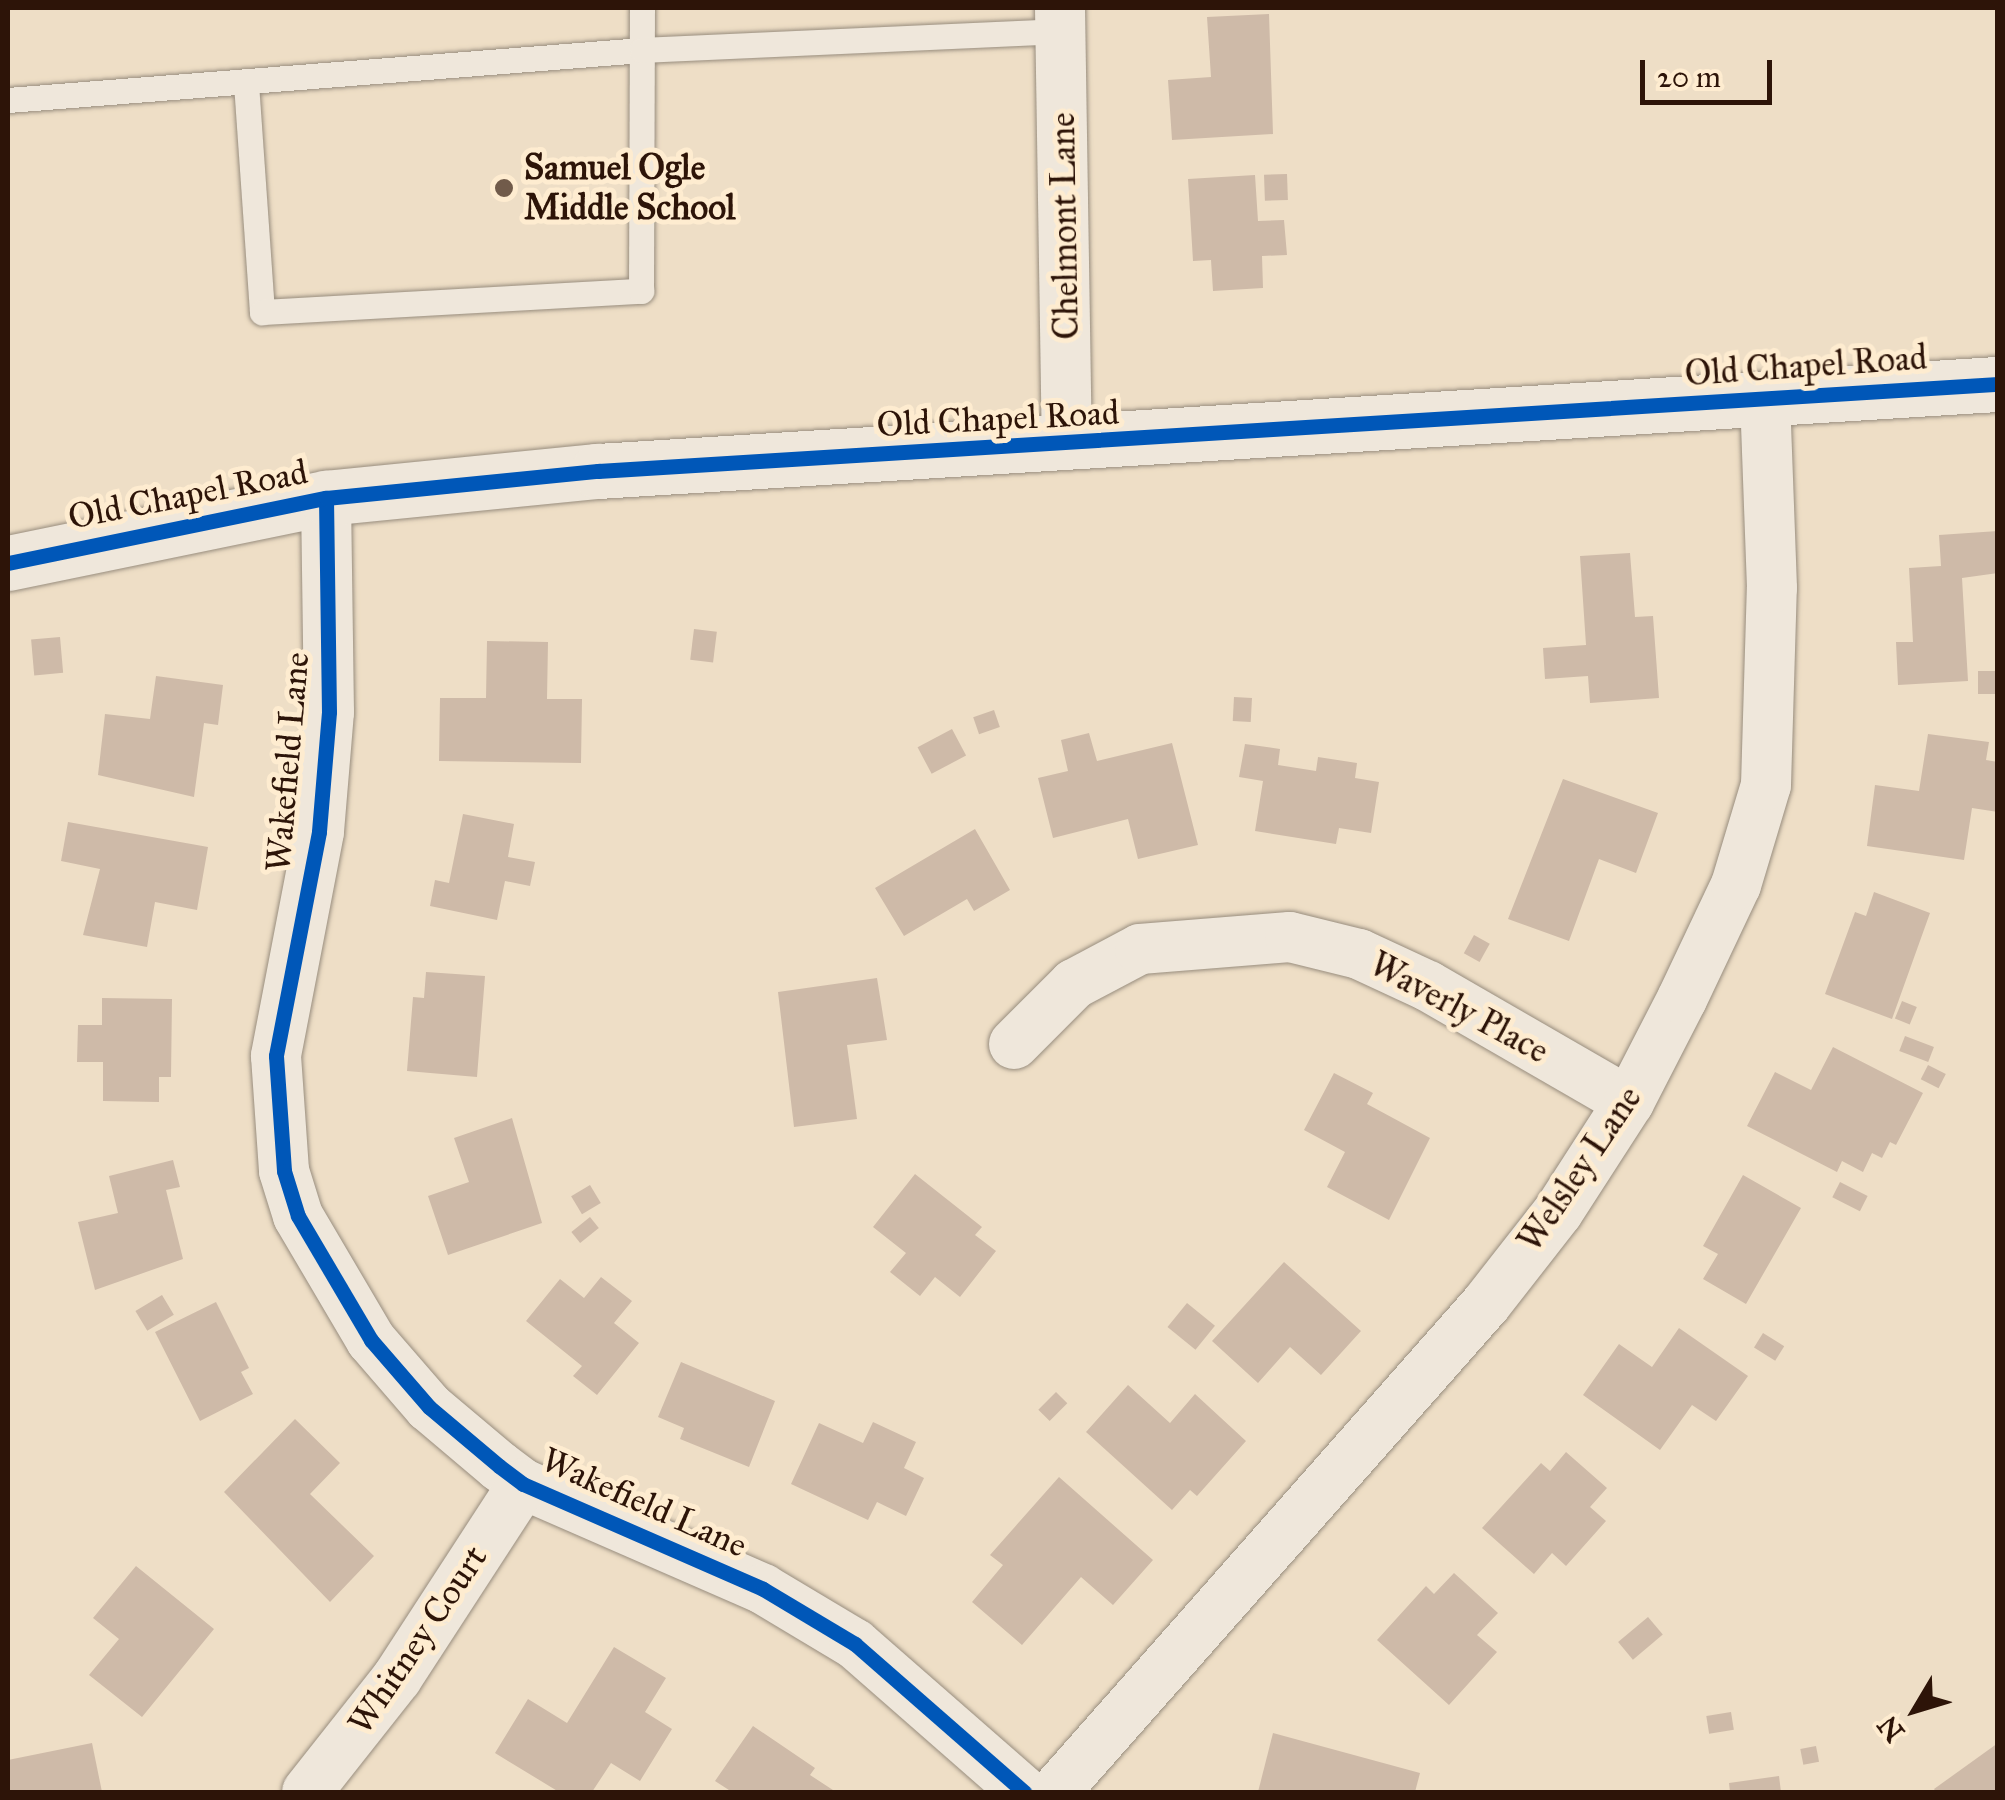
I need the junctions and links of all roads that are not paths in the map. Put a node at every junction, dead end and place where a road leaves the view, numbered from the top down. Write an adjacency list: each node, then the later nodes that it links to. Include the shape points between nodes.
1 (642, 8): 3 (lane)
2 (1060, 19): 3 (lane); 8 (street, Chelmont Lane)
3 (642, 50): 4 (lane); 4 (lane, via 641,291 262,312)
4 (246, 83): 5 (lane)
5 (8, 100)
6 (1998, 384): 7 (street, Old Chapel Road)
7 (1765, 399): 8 (street, Old Chapel Road); 12 (street, Welsley Lane, via 1772,588 1766,785 1736,885)
8 (1067, 445): 9 (street, Old Chapel Road, via 598,471)
9 (326, 498): 10 (street, Old Chapel Road); 13 (street, Wakefield Lane, via 329,712 319,832 276,1056 284,1172 298,1216 371,1340 429,1407)
10 (8, 563)
11 (1014, 1044): 12 (street, Waverly Place, via 1074,984 1140,949 1290,937 1359,954 1428,986)
12 (1629, 1102): 16 (street, Welsley Lane, via 1558,1212 1486,1304)
13 (523, 1484): 14 (street, Whitney Court, via 397,1678); 15 (street, Wakefield Lane, via 763,1589 855,1644)
14 (307, 1792)
15 (1024, 1792)
16 (1056, 1792)

